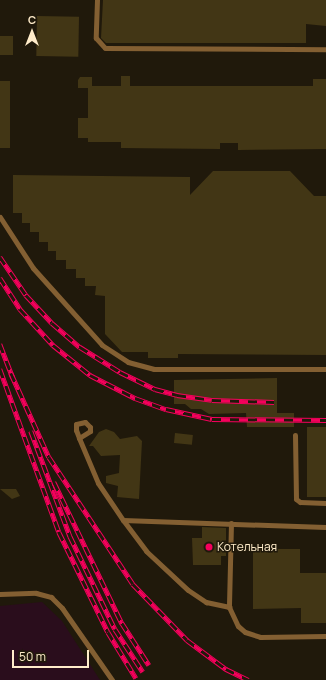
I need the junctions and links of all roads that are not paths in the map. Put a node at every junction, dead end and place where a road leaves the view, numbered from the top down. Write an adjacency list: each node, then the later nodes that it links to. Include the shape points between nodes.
1 (97, 0): 2 (lane, via 96,38 105,48)
2 (326, 49)
3 (0, 217): 4 (lane, via 33,268 102,345 128,362 154,369)
4 (326, 370)
5 (295, 435): 7 (lane, via 296,499 300,502)
6 (79, 438): 8 (lane, via 98,483)
7 (326, 503)
8 (123, 520): 9 (lane); 12 (lane, via 150,556 188,590 206,602)
9 (231, 523): 10 (lane); 12 (lane)
10 (326, 527)
11 (0, 594): 14 (lane, via 36,593 51,597 62,608)
12 (229, 607): 13 (lane, via 238,626 255,635)
13 (326, 636)
14 (112, 680)

